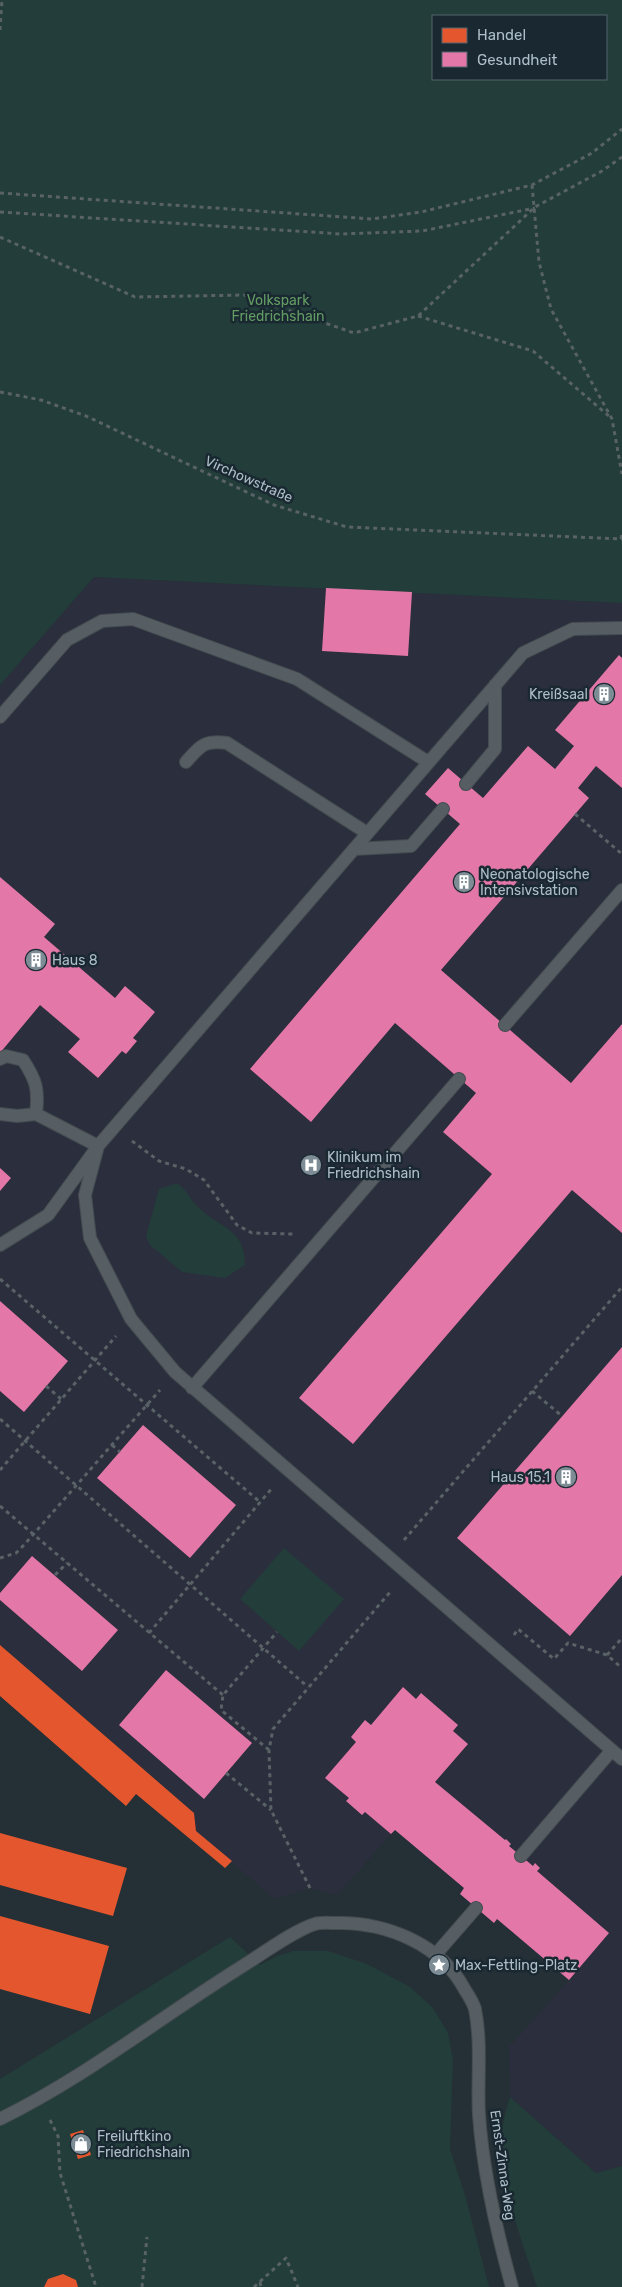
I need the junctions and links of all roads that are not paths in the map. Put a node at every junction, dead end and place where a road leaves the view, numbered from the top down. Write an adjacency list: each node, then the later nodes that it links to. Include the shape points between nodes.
1 (622, 628): 2 (lane, via 573,629 523,653)
2 (495, 685): 5 (lane); 6 (lane, via 495,749)
3 (0, 717): 5 (lane, via 67,640 102,621 133,619 297,679)
4 (186, 762): 8 (lane, via 200,746 213,741 227,743)
5 (428, 762): 8 (lane)
6 (466, 784)
7 (443, 809): 9 (lane, via 411,846)
8 (368, 833): 9 (lane)
9 (354, 849): 16 (lane)
10 (622, 890): 11 (lane)
11 (505, 1025)
12 (0, 1059): 15 (lane, via 6,1056 23,1060 34,1076 38,1093)
13 (459, 1079): 18 (lane)
14 (0, 1114): 15 (lane)
15 (36, 1114): 16 (lane)
16 (98, 1146): 17 (lane, via 48,1215); 18 (lane, via 84,1195 90,1238 131,1319)
17 (0, 1244)
18 (192, 1388): 19 (lane)
19 (617, 1755): 20 (lane)
20 (521, 1856)
21 (476, 1908): 22 (lane)
22 (436, 1954): 23 (lane, Ernst-Zinna-Weg, via 414,1940 359,1923 316,1924 205,1990 38,2100); 24 (lane, Ernst-Zinna-Weg, via 459,1978 475,2007 480,2116 491,2196)
23 (0, 2119)
24 (512, 2287)

